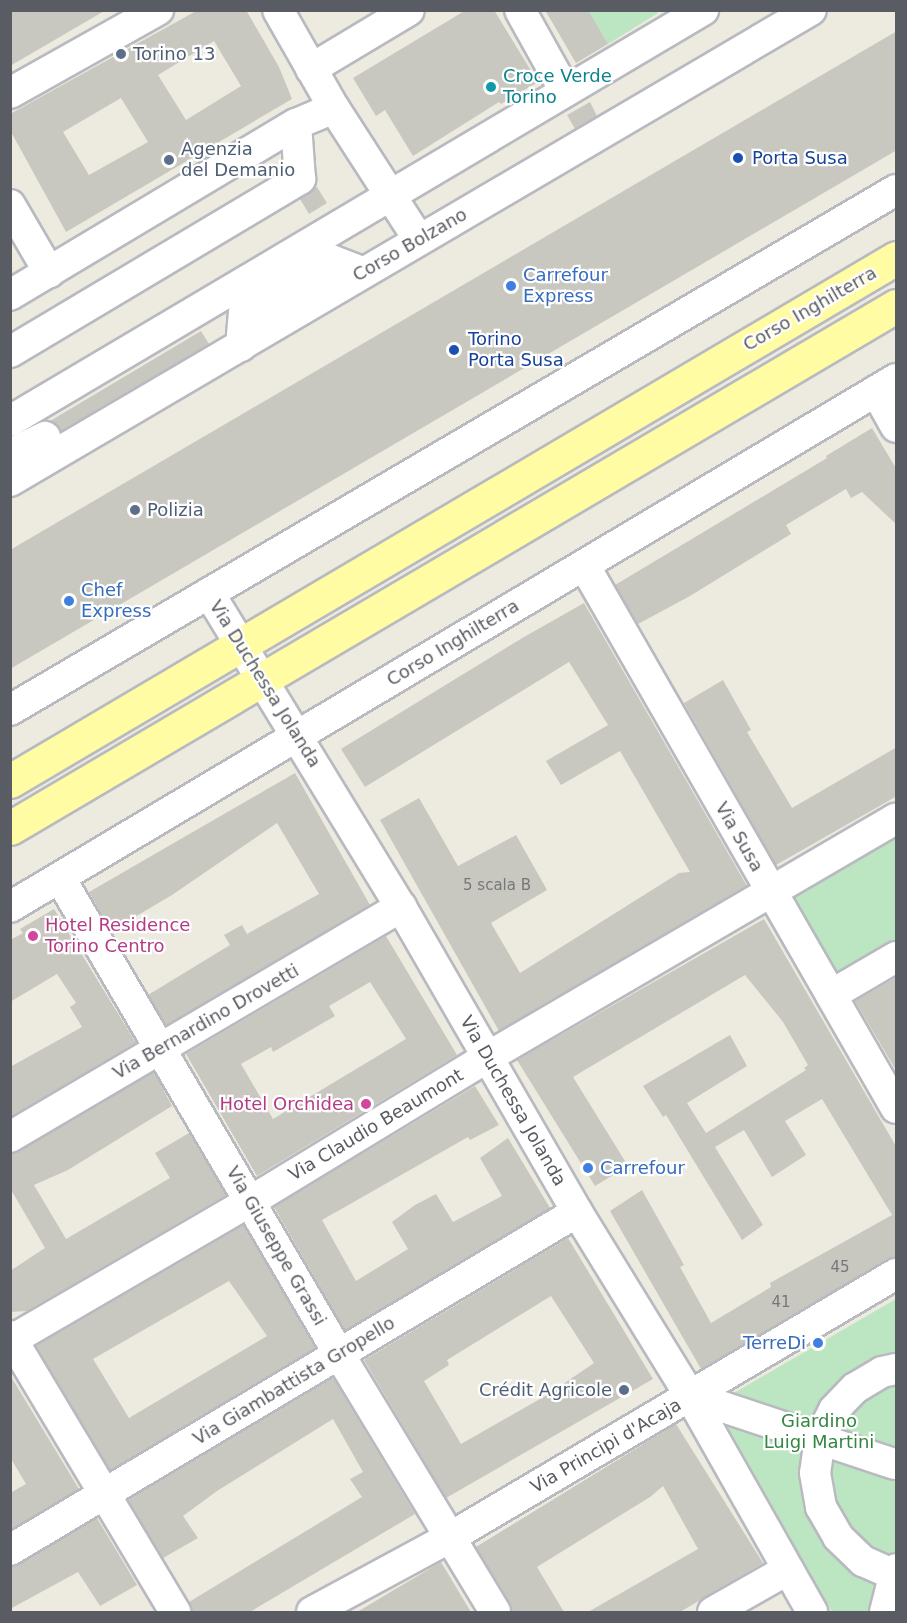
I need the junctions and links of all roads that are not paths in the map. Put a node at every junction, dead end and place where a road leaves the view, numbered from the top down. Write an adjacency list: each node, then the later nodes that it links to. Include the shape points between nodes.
1 (158, 10): 9 (street)
2 (278, 10): 7 (street)
3 (409, 10): 7 (street)
4 (520, 10): 8 (street)
5 (703, 10): 8 (street)
6 (811, 10): 15 (street, Corso Bolzano)
7 (311, 69): 10 (street)
8 (565, 91): 13 (street)
9 (10, 93)
10 (334, 108): 11 (street); 13 (street)
11 (296, 124): 17 (street); 20 (street, via 300,179)
12 (897, 190): 28 (street)
13 (392, 196): 15 (street); 22 (street)
14 (10, 205): 17 (street)
15 (419, 240): 26 (street, Corso Bolzano, via 363,272 331,260 244,313 241,346)
16 (897, 258): 29 (main road, Corso Inghilterra)
17 (49, 272): 18 (street)
18 (10, 295)
19 (897, 306): 30 (main road)
20 (10, 352)
21 (886, 385): 23 (street); 27 (street, Corso Inghilterra)
22 (10, 421)
23 (897, 427)
24 (45, 438): 25 (street)
25 (10, 454)
26 (10, 481)
27 (584, 565): 32 (street, Corso Inghilterra); 37 (street, Via Susa)
28 (209, 593): 29 (street, Via Duchessa Jolanda); 31 (street)
29 (241, 645): 30 (street, Via Duchessa Jolanda); 33 (main road, Corso Inghilterra)
30 (262, 680): 32 (street, Via Duchessa Jolanda); 35 (main road)
31 (10, 710)
32 (297, 735): 36 (street, Corso Inghilterra); 39 (street, Via Duchessa Jolanda)
33 (16, 775)
34 (897, 819): 37 (street, Via Claudio Beaumont)
35 (10, 828)
36 (60, 878): 38 (street, Corso Inghilterra); 42 (street, Via Giuseppe Grassi)
37 (770, 892): 41 (street, Via Susa); 43 (street, Via Claudio Beaumont)
38 (10, 907)
39 (401, 907): 42 (street, Via Bernardino Drovetti); 43 (street, Via Duchessa Jolanda)
40 (897, 957): 41 (street)
41 (831, 995): 44 (street, Via Susa)
42 (161, 1048): 45 (street, Via Bernardino Drovetti); 46 (street, Via Giuseppe Grassi)
43 (488, 1057): 46 (street, Via Claudio Beaumont); 47 (street, Via Duchessa Jolanda)
44 (897, 1108)
45 (10, 1137)
46 (251, 1201): 49 (street, Via Claudio Beaumont); 50 (street, Via Giuseppe Grassi)
47 (577, 1212): 50 (street, Via Giambattista Gropello); 52 (street, Via Duchessa Jolanda)
48 (897, 1274): 52 (street, Via Principi d'Acaja)
49 (11, 1339): 55 (street)
50 (339, 1354): 55 (street, Via Giambattista Gropello); 56 (street, Via Giuseppe Grassi)
51 (897, 1369): 53 (street, via 882,1372 855,1388 834,1410)
52 (690, 1396): 53 (street); 56 (street, Via Principi d'Acaja); 58 (street, Via Duchessa Jolanda)
53 (820, 1438): 54 (street); 59 (street, via 815,1473 826,1517 838,1538 863,1561)
54 (896, 1468)
55 (104, 1493): 57 (street, Via Giambattista Gropello); 60 (street)
56 (449, 1538): 61 (street, Via Principi d'Acaja); 62 (street, Via Giuseppe Grassi)
57 (10, 1550)
58 (787, 1570): 63 (street); 64 (street, Via Duchessa Jolanda)
59 (896, 1574): 65 (street)
60 (175, 1612)
61 (312, 1612)
62 (495, 1612)
63 (713, 1612)
64 (812, 1612)
65 (885, 1612)

